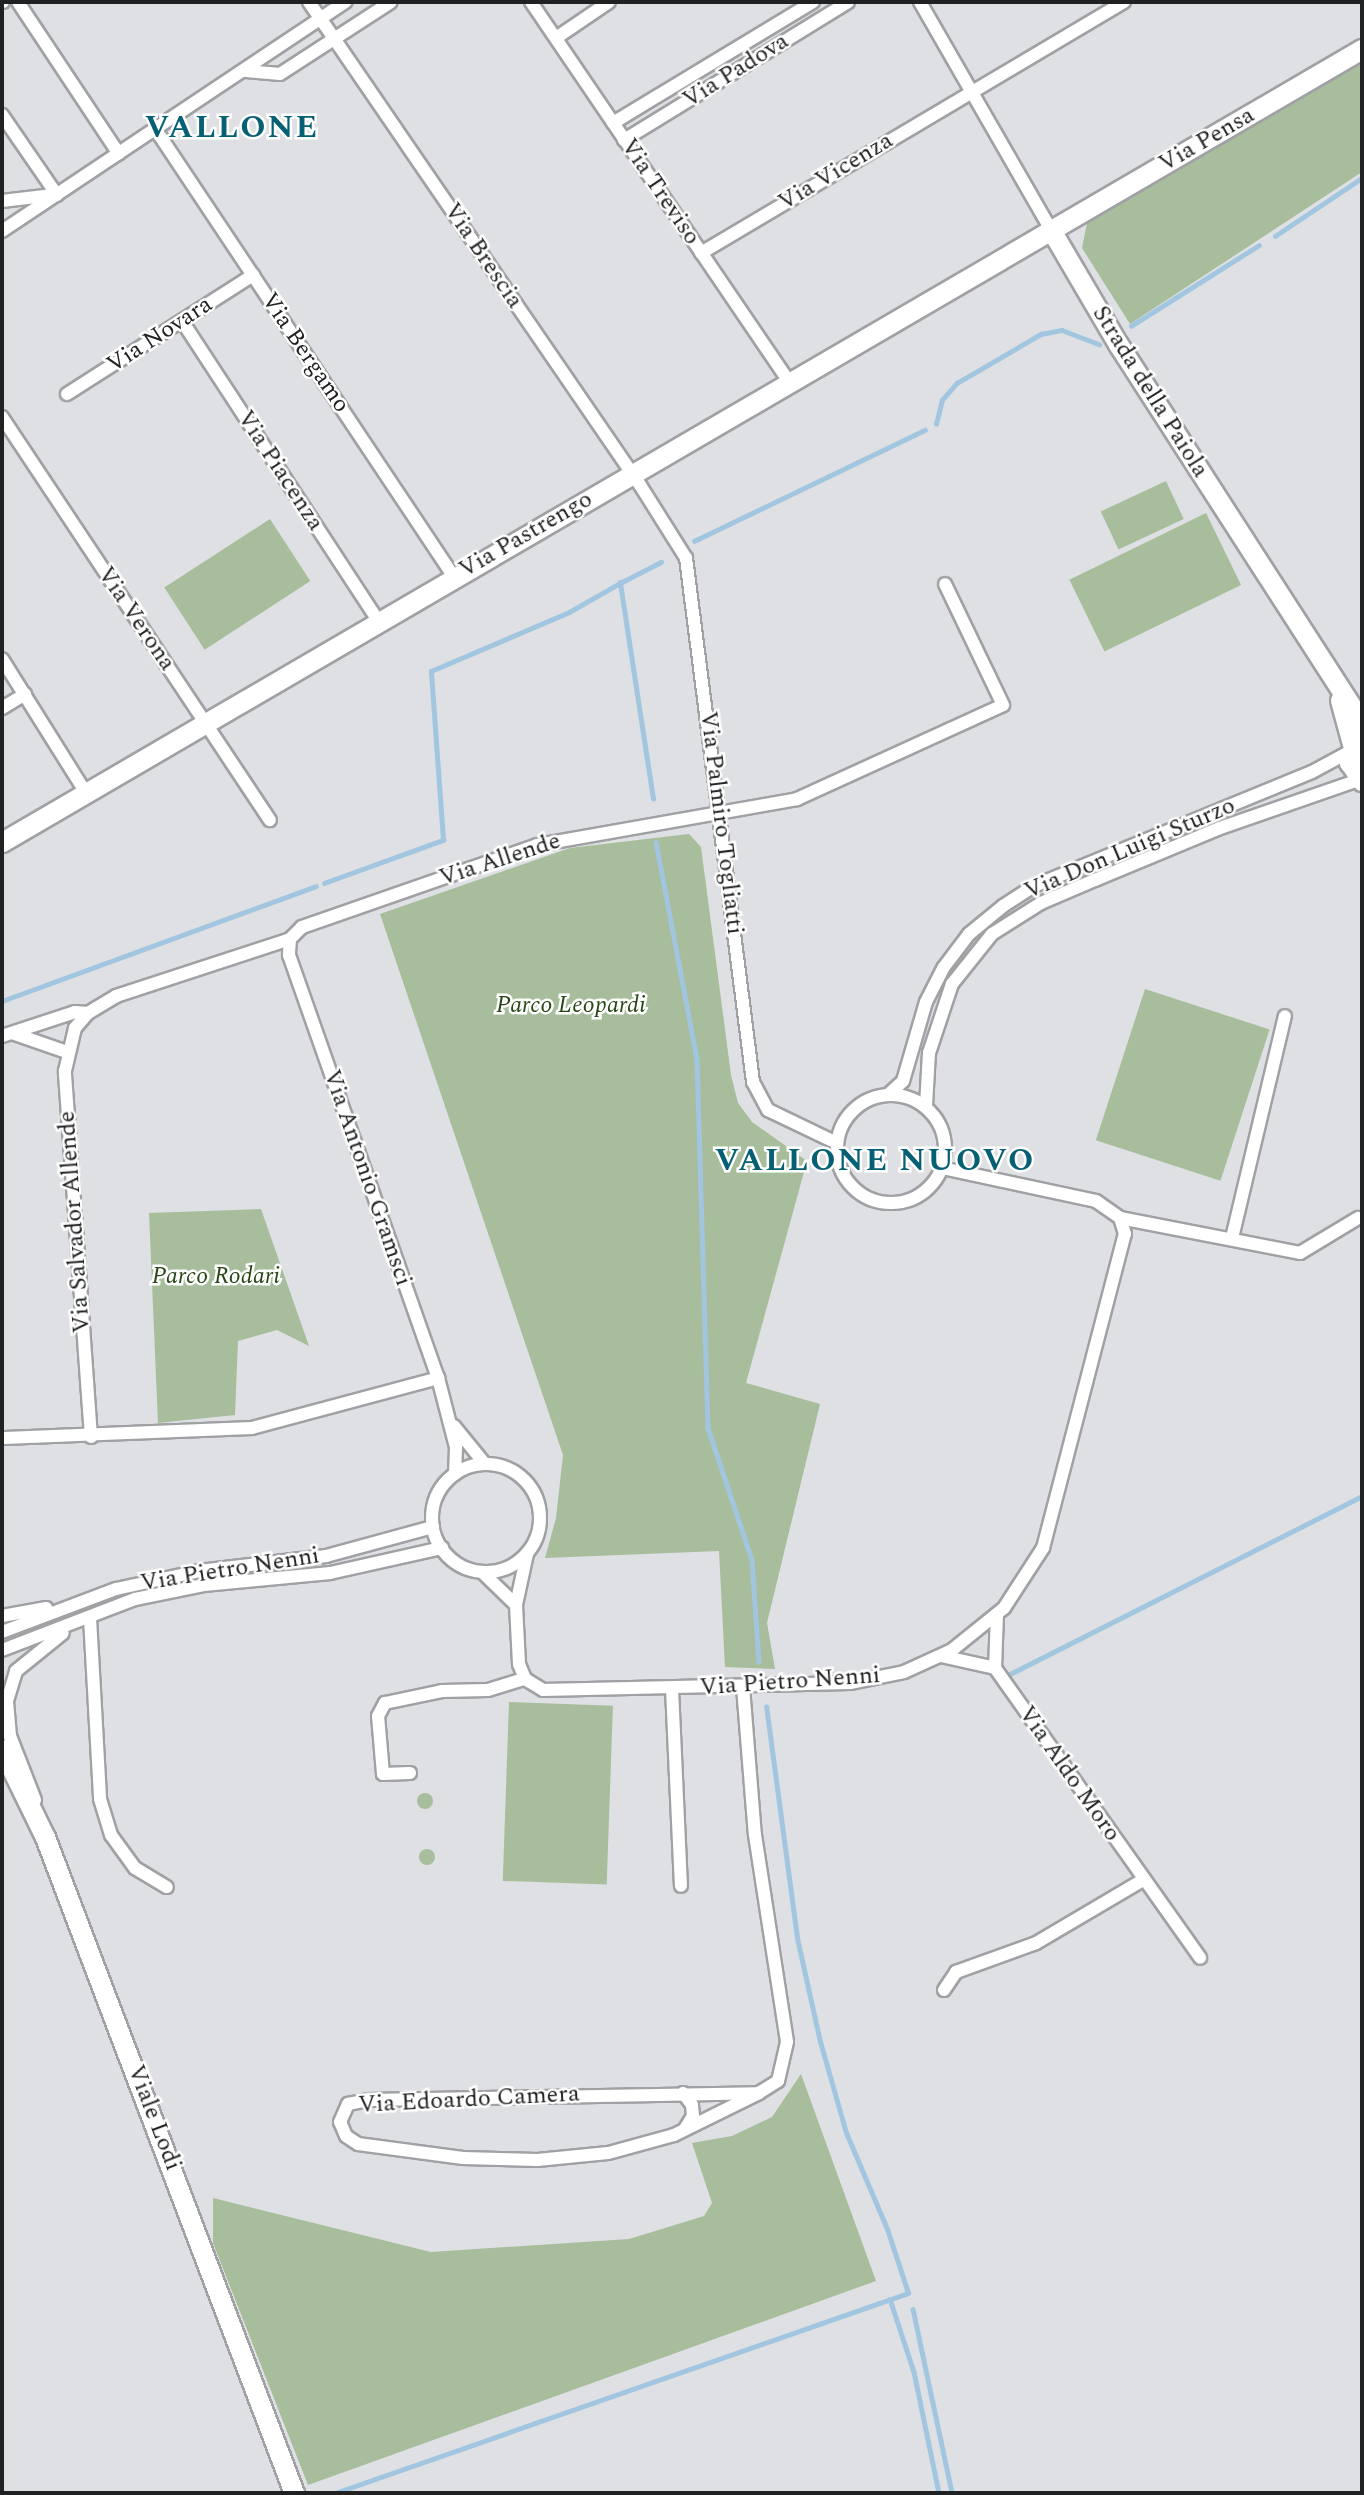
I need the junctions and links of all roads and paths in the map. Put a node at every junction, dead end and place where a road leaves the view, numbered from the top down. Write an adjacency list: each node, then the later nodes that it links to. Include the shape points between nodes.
1 (18, 2): 22 (street)
2 (309, 2): 12 (street, Via Brescia)
3 (346, 2): 12 (street)
4 (391, 2): 14 (street)
5 (531, 2): 13 (street, Via Treviso)
6 (609, 2): 13 (street)
7 (813, 2): 19 (street, Via Padova)
8 (848, 2): 11 (street, Via Padova)
9 (920, 2): 17 (street, Strada della Paiola)
10 (1124, 2): 17 (street)
11 (828, 7): 21 (street, Via Padova)
12 (320, 19): 14 (street, Via Brescia); 16 (street)
13 (556, 38): 19 (street, Via Treviso)
14 (334, 39): 16 (street, via 280,74); 34 (street, Via Brescia)
15 (1362, 49): 27 (street, Via Pensa)
16 (246, 71): 20 (street)
17 (971, 90): 27 (street, Strada della Paiola); 28 (street, Via Vicenza)
18 (2, 115): 23 (street)
19 (613, 123): 21 (street, Via Treviso)
20 (156, 130): 22 (street); 29 (street, Via Bergamo)
21 (624, 140): 28 (street, Via Treviso)
22 (119, 154): 23 (street)
23 (57, 195): 24 (street); 26 (street)
24 (2, 201)
25 (2, 209): 26 (street)
26 (7, 228)
27 (1051, 230): 31 (street, Via Pastrengo); 39 (street, Strada della Paiola, via 1118,344)
28 (701, 253): 31 (street, Via Treviso)
29 (253, 275): 30 (street, Via Novara); 35 (street, Via Bergamo)
30 (182, 321): 32 (street, Via Novara); 37 (street, Via Piacenza)
31 (789, 382): 34 (street, Via Pastrengo)
32 (67, 394)
33 (2, 416): 43 (street, Via Verona)
34 (632, 472): 35 (street, Via Pastrengo); 47 (street, Via Palmiro Togliatti, via 678,544 690,575)
35 (454, 577): 37 (street, Via Pastrengo)
36 (945, 584): 47 (street, Via Allende, via 1003,705 797,799)
37 (378, 620): 43 (street, Via Pastrengo)
38 (2, 659): 40 (street)
39 (1337, 688): 42 (street, Strada della Paiola); 44 (street, Strada della Paiola)
40 (25, 694): 41 (street); 46 (street)
41 (2, 708)
42 (1362, 722)
43 (205, 723): 46 (street, Via Pastrengo); 48 (street, Via Verona)
44 (1354, 744): 45 (street, Strada della Paiola, via 1352,773); 55 (street, Via Don Luigi Sturzo, via 1312,772 1034,886 1003,906 969,934 944,967 926,1002 903,1081)
45 (1361, 781): 56 (street, Via Don Luigi Sturzo, via 1220,828 1108,874 1041,903 992,934 952,984 929,1053)
46 (86, 793): 49 (street, Via Pastrengo)
47 (720, 814): 50 (street, Via Allende, via 627,826 537,845 302,927); 57 (street, Via Palmiro Togliatti, via 753,1082 768,1110)
48 (270, 820)
49 (2, 842)
50 (290, 939): 51 (street, Via Salvador Allende, via 116,996); 62 (street, Via Antonio Gramsci, via 289,955)
51 (88, 1013): 53 (street, Via Salvador Allende, via 75,1012); 54 (street, Via Salvador Allende, via 75,1028)
52 (1285, 1016): 61 (street)
53 (7, 1034): 54 (street)
54 (67, 1052): 64 (street, Via Salvador Allende, via 67,1122)
55 (889, 1094): 56 (street); 57 (street, via 870,1098 854,1109 842,1125)
56 (926, 1106): 58 (street, via 944,1135)
57 (837, 1143): 58 (street, via 839,1163 848,1180 879,1202 917,1197)
58 (942, 1168): 59 (street, via 1096,1201)
59 (1120, 1218): 61 (street); 74 (street, Via Pietro Nenni, via 1125,1234 1043,1548 1028,1576)
60 (1359, 1218): 61 (street, via 1300,1253)
61 (1232, 1238)
62 (438, 1378): 63 (street, Via Antonio Gramsci); 64 (street, via 252,1428)
63 (448, 1417): 66 (street, Via Antonio Gramsci); 67 (street, Via Antonio Gramsci, via 456,1447)
64 (91, 1437): 65 (street)
65 (2, 1438)
66 (485, 1464): 67 (street); 70 (street, via 518,1474 533,1492 540,1517)
67 (456, 1474): 68 (street, via 437,1497)
68 (433, 1527): 69 (street); 72 (street, Via Pietro Nenni, via 326,1556 199,1571)
69 (442, 1548): 71 (street, via 455,1562); 76 (street, Via Pietro Nenni, via 330,1573 204,1585 135,1599)
70 (527, 1554): 71 (street, via 506,1568); 73 (street)
71 (482, 1572): 73 (street)
72 (67, 1605): 75 (street, Via Pietro Nenni); 78 (street, Via Pietro Nenni)
73 (516, 1605): 82 (street, via 519,1664)
74 (997, 1614): 80 (street, Via Pietro Nenni, via 971,1638); 81 (street)
75 (2, 1616)
76 (90, 1618): 77 (street, Via Pietro Nenni); 90 (street, via 100,1800 111,1835 135,1868)
77 (72, 1625): 79 (street, Via Pietro Nenni); 87 (street, Via Pietro Nenni, via 16,1671 7,1701 10,1736)
78 (2, 1632)
79 (2, 1650)
80 (941, 1656): 81 (street); 83 (street, Via Pietro Nenni, via 904,1672 850,1683)
81 (995, 1668): 88 (street, Via Aldo Moro)
82 (525, 1679): 84 (street, Via Pietro Nenni, via 543,1690); 86 (street, via 488,1690 442,1691 385,1703 379,1716 383,1774)
83 (743, 1687): 84 (street, Via Pietro Nenni); 94 (street, Via Edoardo Camera, via 755,1835 787,2042 778,2081)
84 (673, 1695): 89 (street)
85 (2, 1749): 87 (street, Viale Lodi)
86 (410, 1773)
87 (45, 1837): 96 (street, Viale Lodi)
88 (1143, 1880): 91 (street, Via Aldo Moro); 92 (street, via 1036,1943 956,1972)
89 (681, 1886)
90 (167, 1887)
91 (1200, 1958)
92 (944, 1990)
93 (683, 2093): 94 (street, Via Edoardo Camera); 95 (street, via 693,2116); 95 (street, Via Edoardo Camera, via 368,2100 348,2104 340,2122 346,2136 358,2144 463,2158 537,2160 608,2152)
94 (759, 2093): 95 (street, Via Edoardo Camera)
95 (685, 2129)
96 (294, 2493)

